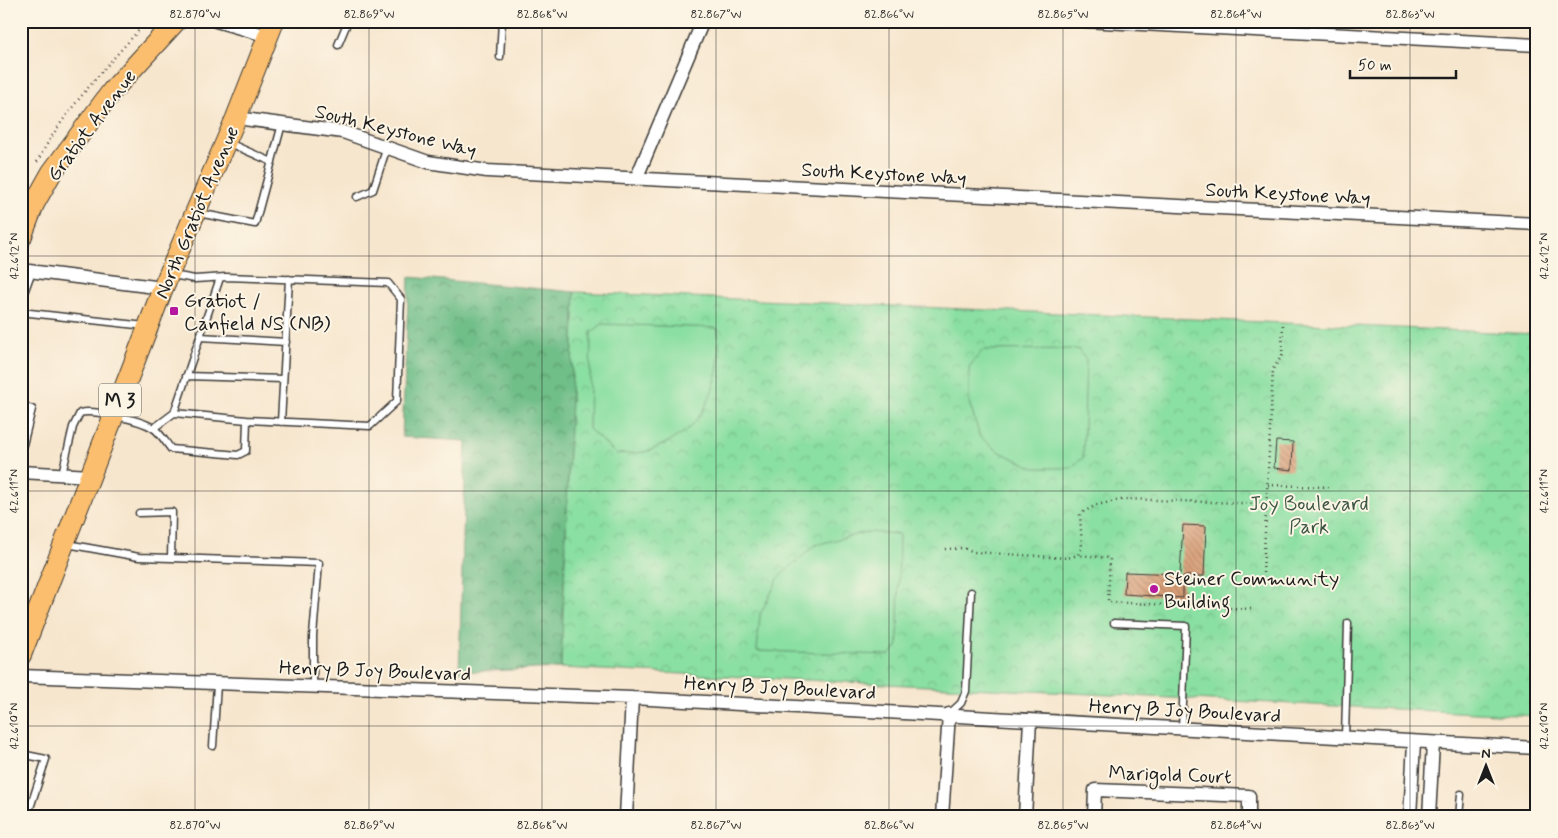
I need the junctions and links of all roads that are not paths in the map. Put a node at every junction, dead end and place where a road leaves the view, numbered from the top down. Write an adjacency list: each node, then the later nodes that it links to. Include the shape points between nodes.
1 (176, 21): 20 (main road, Gratiot Avenue, via 112,91 52,172 34,204)
2 (216, 21): 7 (street)
3 (348, 21): 8 (lane)
4 (502, 21): 10 (lane)
5 (703, 21): 16 (street)
6 (1085, 21): 9 (street)
7 (271, 29): 11 (main road, North Gratiot Avenue / M 3)
8 (338, 45)
9 (1537, 45)
10 (500, 57)
11 (236, 118): 12 (street, South Keystone Way); 13 (main road, North Gratiot Avenue / M 3)
12 (282, 124): 14 (street, South Keystone Way, via 343,132); 15 (lane)
13 (225, 142): 15 (lane); 18 (main road, North Gratiot Avenue / M 3)
14 (387, 147): 16 (street, South Keystone Way, via 428,162 454,167); 17 (lane, via 372,190)
15 (272, 162): 18 (lane, via 255,224)
16 (636, 179): 19 (street, South Keystone Way)
17 (357, 197)
18 (195, 213): 24 (main road, North Gratiot Avenue / M 3)
19 (1537, 224)
20 (21, 238)
21 (27, 271): 24 (street); 25 (lane)
22 (220, 278): 23 (lane); 24 (lane); 28 (lane)
23 (289, 279): 29 (lane); 36 (lane, via 388,283 401,299 397,401 370,426)
24 (166, 282): 27 (main road, North Gratiot Avenue / M 3)
25 (21, 301)
26 (21, 312): 27 (lane)
27 (149, 326): 34 (main road, North Gratiot Avenue / M 3)
28 (200, 337): 29 (lane); 30 (lane)
29 (286, 342): 31 (lane)
30 (186, 376): 31 (lane); 33 (lane)
31 (284, 379): 36 (lane)
32 (21, 405): 38 (lane, via 32,408)
33 (174, 414): 35 (lane); 37 (lane)
34 (114, 415): 37 (lane); 40 (lane, via 80,412 73,427); 41 (main road, North Gratiot Avenue / M 3)
35 (247, 420): 36 (lane); 37 (lane, via 246,451 238,455 171,449)
36 (281, 422)
37 (154, 428)
38 (21, 453)
39 (21, 472): 40 (street)
40 (62, 474): 41 (street)
41 (91, 476): 43 (main road, North Gratiot Avenue / M 3)
42 (139, 513): 44 (lane, via 172,512)
43 (66, 543): 44 (lane, via 139,557); 48 (main road, North Gratiot Avenue / M 3)
44 (171, 558): 51 (lane, via 319,563)
45 (971, 592): 53 (lane, via 966,691 961,703)
46 (1114, 623): 55 (lane, via 1186,626)
47 (1348, 623): 56 (lane)
48 (21, 655)
49 (21, 676): 50 (street, Henry B Joy Boulevard)
50 (217, 684): 51 (street, Henry B Joy Boulevard); 59 (lane)
51 (313, 687): 52 (street, Henry B Joy Boulevard)
52 (632, 698): 53 (street, Henry B Joy Boulevard); 64 (street)
53 (949, 714): 54 (street, Henry B Joy Boulevard); 65 (street)
54 (1030, 720): 55 (street, Henry B Joy Boulevard); 66 (street)
55 (1182, 728): 56 (street, Henry B Joy Boulevard)
56 (1344, 738): 57 (street, Henry B Joy Boulevard)
57 (1414, 742): 58 (street, Henry B Joy Boulevard); 69 (street)
58 (1433, 743): 60 (street, Henry B Joy Boulevard); 70 (street)
59 (213, 746)
60 (1537, 748)
61 (21, 754): 63 (lane, via 46,759)
62 (1461, 794): 71 (lane)
63 (27, 817)
64 (626, 817)
65 (942, 817)
66 (1025, 817)
67 (1094, 817): 68 (street, Marigold Court, via 1096,790 1249,796)
68 (1249, 817)
69 (1410, 817)
70 (1429, 817)
71 (1459, 817)

